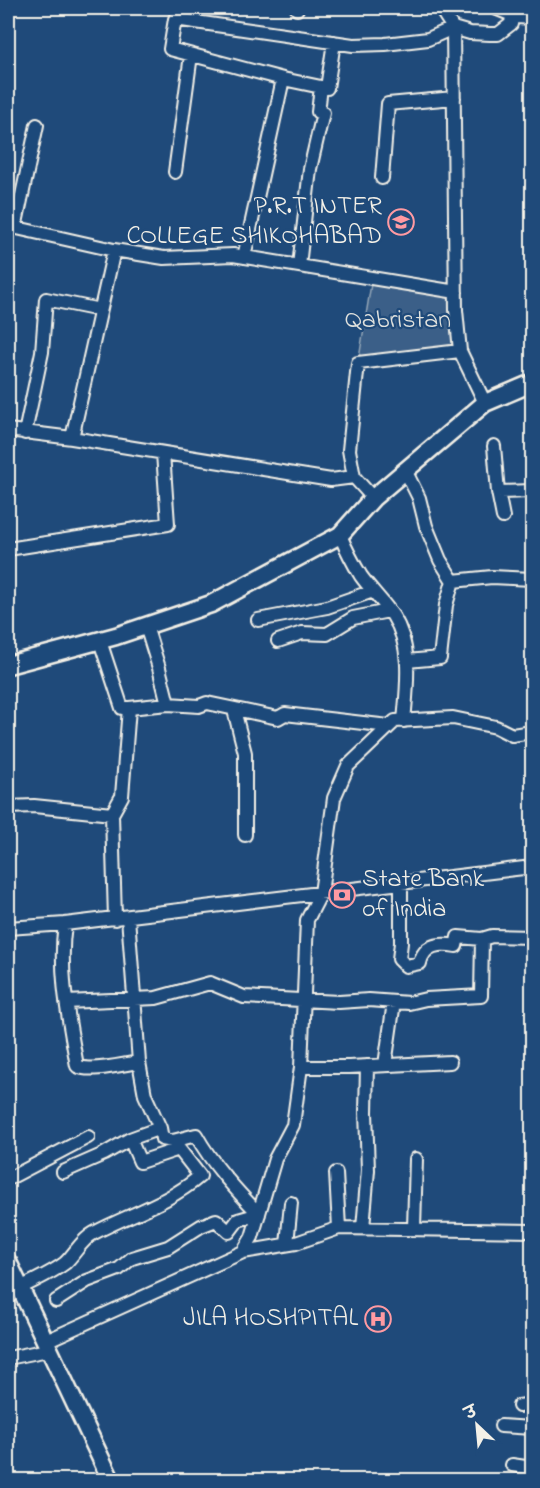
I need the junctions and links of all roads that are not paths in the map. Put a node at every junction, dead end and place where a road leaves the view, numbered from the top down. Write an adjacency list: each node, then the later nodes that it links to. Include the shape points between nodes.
1 (441, 8): 5 (street)
2 (495, 8): 3 (street)
3 (514, 16): 4 (street); 5 (street, via 511,24 498,34)
4 (532, 18)
5 (453, 28): 6 (street, via 428,39 385,44); 10 (street)
6 (334, 42): 7 (street, via 175,19 170,49); 9 (street, via 327,88)
7 (191, 55): 8 (street); 12 (street)
8 (283, 80): 9 (street); 16 (street)
9 (321, 87): 17 (street, via 318,112 322,113 310,169)
10 (454, 98): 13 (street, via 388,104); 18 (street)
11 (37, 125): 14 (street)
12 (175, 172)
13 (382, 178)
14 (11, 227): 15 (street)
15 (114, 250): 16 (street, via 164,258); 19 (street)
16 (244, 256): 17 (street)
17 (299, 266): 18 (street)
18 (456, 292): 20 (street)
19 (100, 310): 24 (street, via 46,299 42,352); 25 (street)
20 (460, 351): 22 (street); 29 (street, via 358,363 349,450)
21 (532, 383): 22 (main road)
22 (485, 403): 28 (main road)
23 (8, 430): 24 (street)
24 (25, 433): 25 (street)
25 (72, 438): 27 (street)
26 (494, 446): 31 (street)
27 (163, 453): 29 (street, via 331,480); 35 (street, via 168,524)
28 (405, 470): 32 (main road); 37 (street, via 440,560)
29 (354, 477): 32 (street)
30 (532, 491): 31 (street)
31 (498, 492): 33 (street)
32 (373, 498): 34 (main road)
33 (503, 517)
34 (340, 535): 38 (street); 41 (main road, via 211,604)
35 (8, 549)
36 (532, 579): 37 (street, via 492,577)
37 (453, 581): 44 (street, via 440,658)
38 (373, 591): 39 (street); 40 (street, via 327,607)
39 (389, 611): 42 (street, via 353,618 327,634 302,633); 44 (street, via 405,646)
40 (258, 620)
41 (146, 626): 43 (main road); 46 (street)
42 (278, 640)
43 (100, 641): 45 (main road); 47 (street, via 122,708)
44 (406, 661): 49 (street)
45 (8, 664)
46 (168, 704): 47 (street); 48 (street, via 207,703)
47 (129, 708): 53 (street, via 122,796)
48 (234, 710): 50 (street, via 278,718 285,714); 54 (street, via 245,753)
49 (404, 721): 50 (street); 51 (street, via 453,718 496,727 512,735)
50 (389, 726): 57 (street, via 348,766 334,798)
51 (532, 732)
52 (8, 807): 53 (street)
53 (112, 814): 58 (street)
54 (245, 835)
55 (532, 867): 56 (street)
56 (401, 884): 57 (street); 62 (street, via 399,959 406,966 420,963 427,949 443,944 456,946 458,937)
57 (321, 893): 58 (street); 64 (street, via 307,920)
58 (121, 918): 59 (street); 63 (street)
59 (65, 924): 60 (street); 65 (street)
60 (8, 928)
61 (532, 937): 62 (street)
62 (482, 939): 66 (street, via 481,996)
63 (135, 999): 64 (street, via 156,998 210,983 244,997); 65 (street); 67 (street)
64 (303, 1000): 66 (street); 71 (street)
65 (66, 1002): 67 (street, via 76,1066 82,1069)
66 (393, 1002): 69 (street)
67 (139, 1062): 72 (street, via 145,1095)
68 (450, 1062): 69 (street)
69 (385, 1065): 70 (street)
70 (368, 1066): 71 (street); 82 (street, via 368,1170)
71 (300, 1067): 80 (street, via 292,1125 275,1159)
72 (160, 1128): 74 (street); 80 (street, via 162,1139 173,1141 196,1134 232,1186)
73 (88, 1137): 78 (street)
74 (130, 1139): 76 (street); 87 (street, via 140,1162 179,1149 200,1176 159,1204 93,1233 66,1262)
75 (416, 1159): 83 (street)
76 (63, 1172)
77 (336, 1173): 81 (street)
78 (8, 1179)
79 (291, 1203): 85 (street)
80 (259, 1214): 86 (street); 88 (street, via 238,1220 229,1232 216,1220 201,1226 168,1247 132,1258 119,1269 87,1281)
81 (339, 1228): 82 (street); 85 (street)
82 (363, 1228): 83 (street)
83 (414, 1228): 84 (street)
84 (532, 1231)
85 (287, 1244): 86 (street)
86 (243, 1252): 89 (street)
87 (12, 1277): 89 (main road)
88 (56, 1301)
89 (47, 1346): 90 (street); 97 (main road)
90 (8, 1359)
91 (532, 1404): 92 (street)
92 (519, 1406)
93 (501, 1426): 94 (street)
94 (532, 1428)
95 (512, 1465): 96 (street)
96 (532, 1468)
97 (111, 1480)

